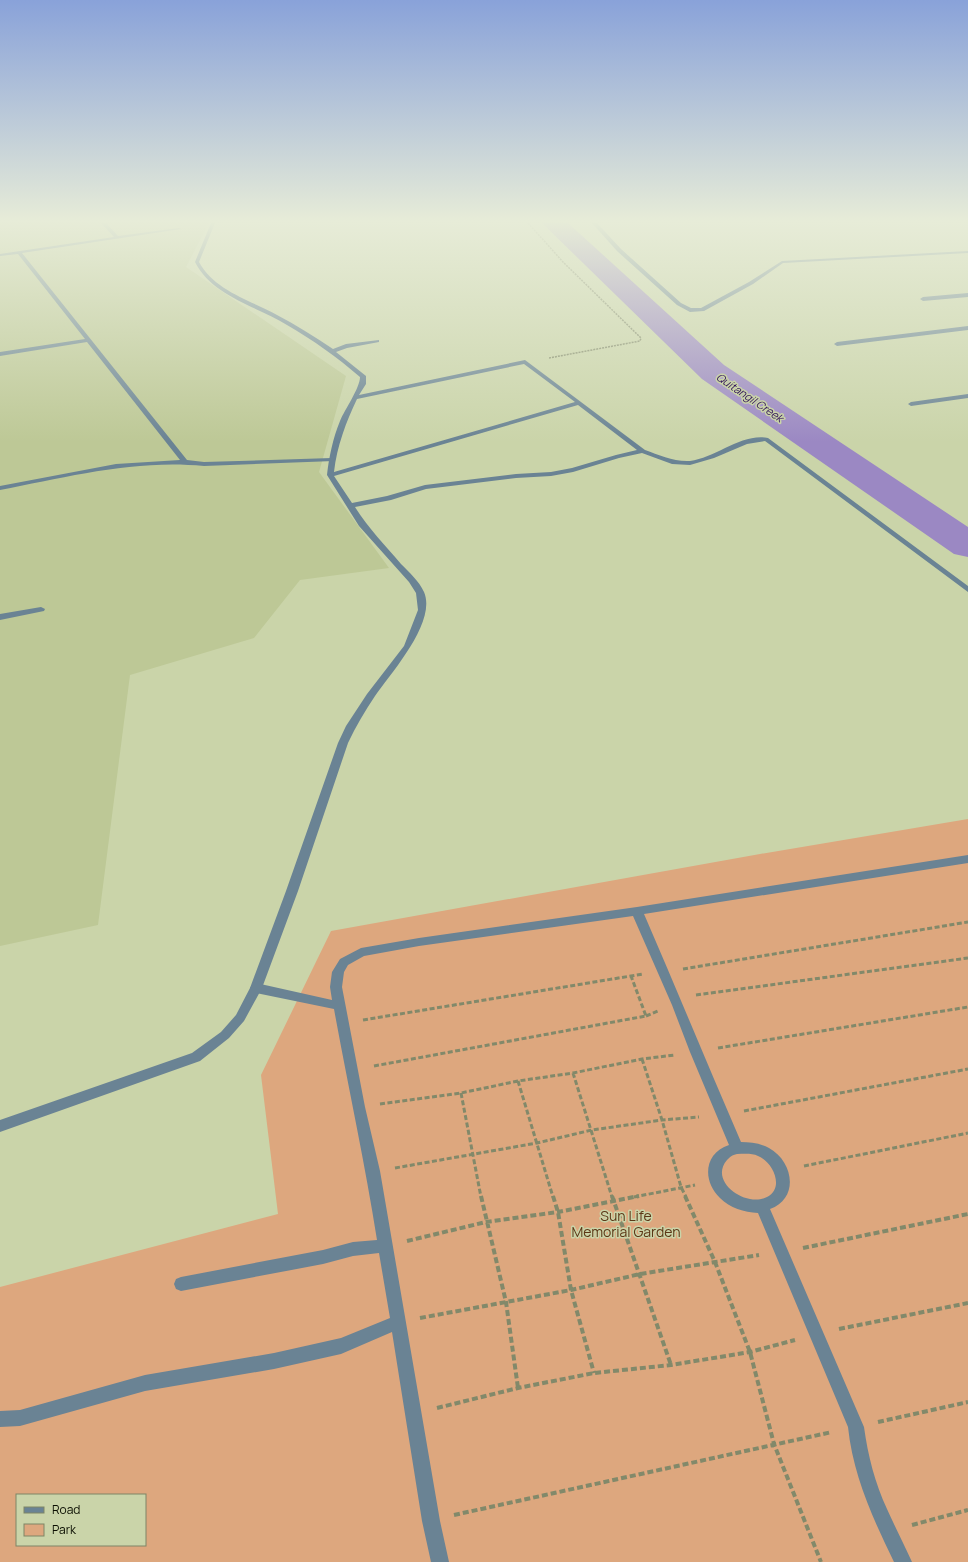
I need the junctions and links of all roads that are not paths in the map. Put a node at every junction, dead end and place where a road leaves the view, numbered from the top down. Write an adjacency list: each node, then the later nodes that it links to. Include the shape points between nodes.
1 (53, 296): 8 (street)
2 (232, 296): 11 (street, via 261,308)
3 (670, 296): 4 (street, via 686,309 698,311)
4 (726, 296)
5 (951, 296): 6 (street)
6 (923, 299)
7 (968, 328): 10 (street)
8 (88, 340): 12 (street); 19 (street)
9 (377, 341): 11 (street)
10 (837, 344)
11 (333, 350): 14 (street, via 363,376 363,384)
12 (0, 354)
13 (968, 396): 16 (street)
14 (354, 398): 15 (street, via 525,362); 18 (street, via 343,422)
15 (580, 403): 17 (street); 20 (street)
16 (911, 404)
17 (643, 451): 22 (street, via 552,474 502,477 425,487); 23 (street, via 678,463 690,463 751,440 766,439)
18 (332, 460): 19 (street, via 204,464); 20 (street)
19 (185, 462): 21 (street, via 116,466)
20 (330, 475): 22 (street)
21 (0, 488)
22 (350, 506): 28 (street, via 420,593 422,610 408,646 372,694 343,743)
23 (968, 590)
24 (41, 608): 25 (street)
25 (0, 617)
26 (968, 859): 27 (street)
27 (636, 911): 29 (street, via 361,952 344,962 338,972 336,987); 31 (street)
28 (256, 988): 29 (street); 30 (street, via 240,1018 225,1035 196,1056)
29 (340, 1006): 33 (street, via 358,1107 373,1171)
30 (0, 1126)
31 (737, 1148): 32 (street, via 763,1152 774,1160 782,1171 784,1182 781,1193 773,1202); 32 (street, via 726,1152 718,1160 715,1171 717,1182 734,1202 748,1207)
32 (762, 1206): 38 (street, via 856,1427 857,1444 866,1476)
33 (385, 1246): 34 (street, via 353,1249 324,1257); 35 (street)
34 (181, 1284)
35 (398, 1322): 36 (street, via 341,1346 274,1361 145,1383 20,1418); 37 (street, via 430,1520)
36 (0, 1419)
37 (440, 1562)
38 (903, 1562)

